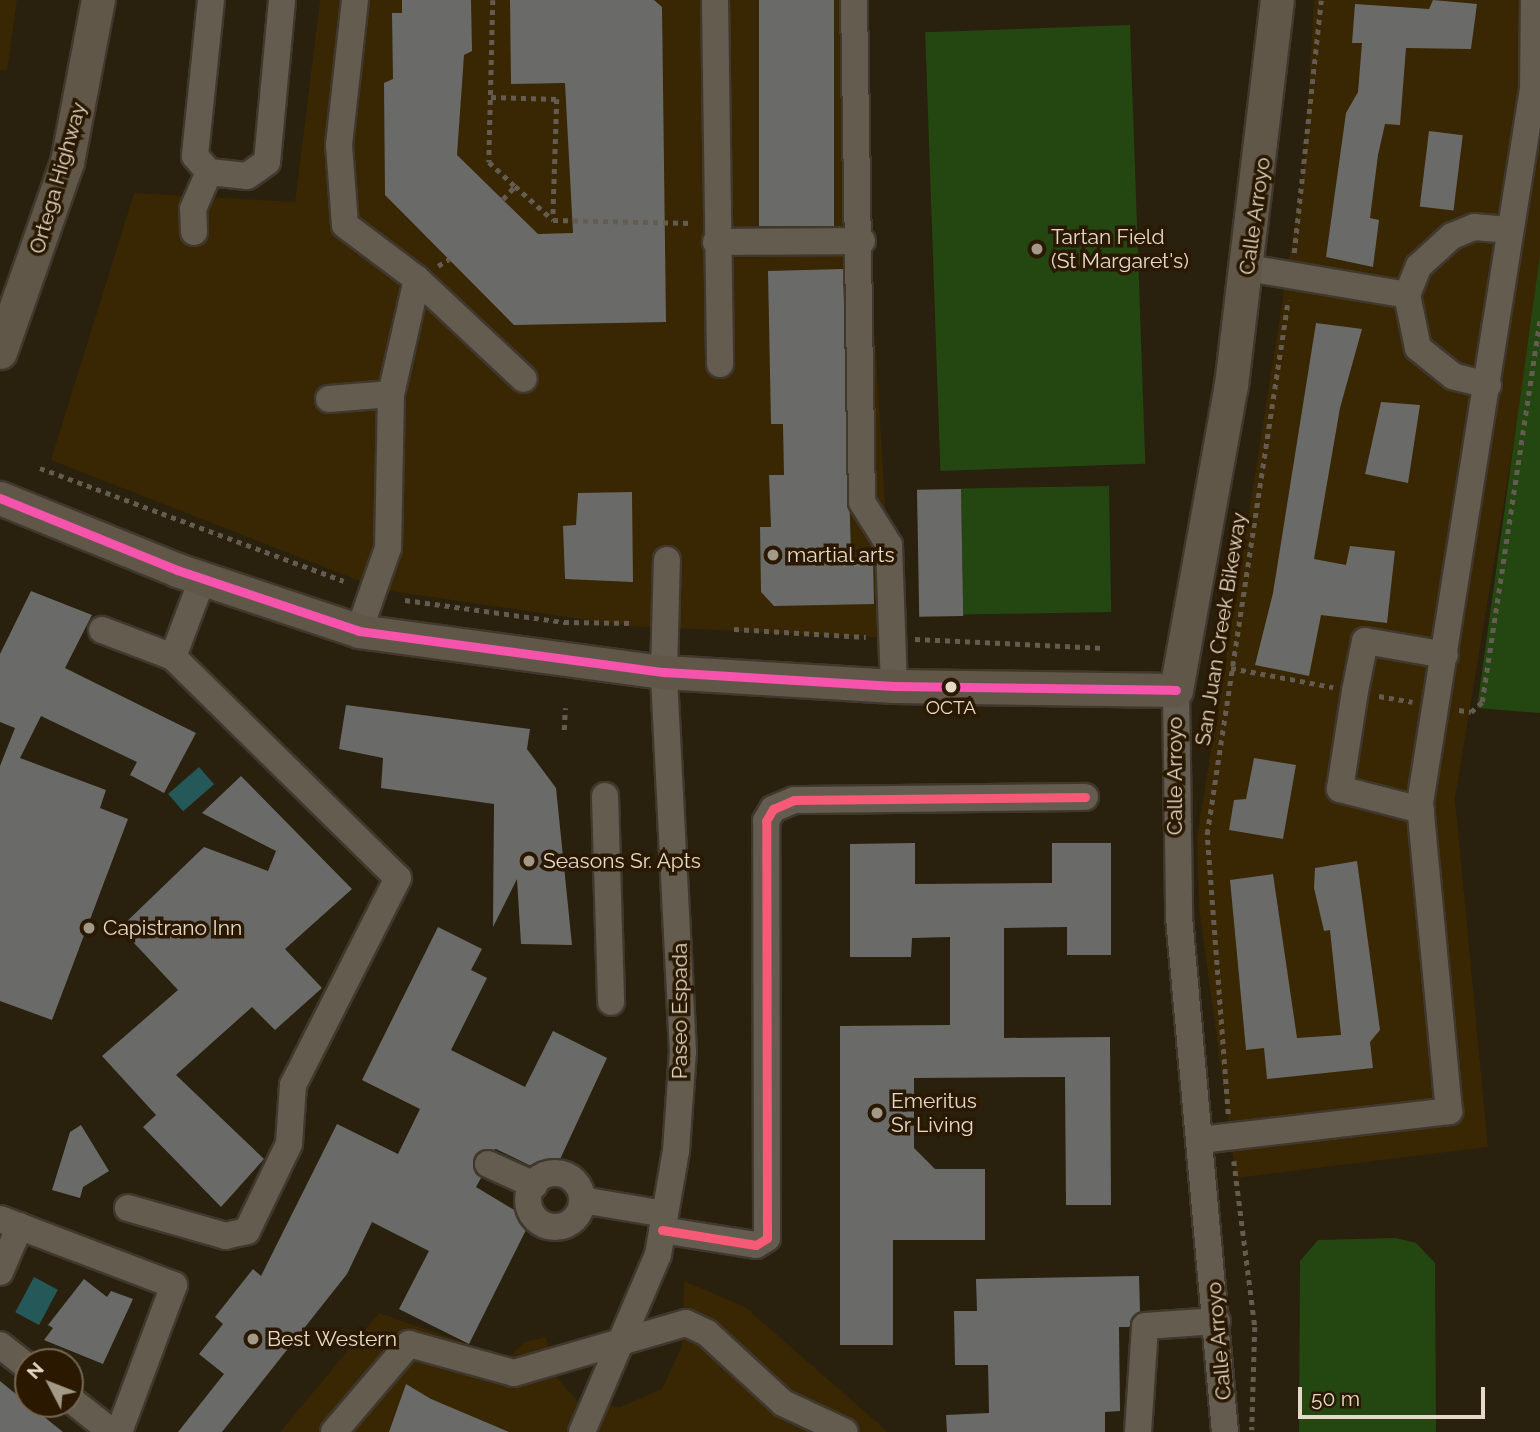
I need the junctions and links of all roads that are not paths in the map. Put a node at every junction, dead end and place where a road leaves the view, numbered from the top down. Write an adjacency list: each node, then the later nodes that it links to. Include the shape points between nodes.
1 (98, 0): 17 (main road, Ortega Highway, via 67,162)
2 (211, 0): 9 (street, via 195,156)
3 (282, 0): 9 (street, via 267,162 247,176)
4 (355, 0): 15 (street, via 339,145 345,225)
5 (715, 0): 12 (street)
6 (854, 0): 13 (street)
7 (1277, 0): 14 (main road, Calle Arroyo)
8 (1534, 0): 10 (street, via 1533,89)
9 (209, 172): 11 (street, via 194,209)
10 (1510, 230): 16 (street, via 1474,227 1452,236 1419,266); 20 (street)
11 (194, 232)
12 (715, 232): 13 (street); 18 (street)
13 (862, 241): 31 (street, via 862,502 889,545)
14 (1248, 268): 16 (street); 32 (main road, Calle Arroyo)
15 (417, 279): 19 (street); 21 (street)
16 (1407, 295): 20 (street, via 1418,348 1452,376)
17 (0, 352)
18 (720, 364)
19 (524, 379)
20 (1488, 385): 28 (street)
21 (391, 394): 22 (street); 27 (street, via 388,548)
22 (329, 399)
23 (0, 498): 25 (main road)
24 (667, 560): 30 (street, Paseo Espada)
25 (203, 577): 27 (main road); 29 (street)
26 (102, 630): 29 (street)
27 (359, 631): 30 (main road)
28 (1445, 654): 35 (street); 35 (street, via 1365,641 1355,691 1340,789)
29 (173, 657): 41 (street, via 398,878 293,1085 289,1144 247,1231 226,1236)
30 (664, 672): 31 (main road); 42 (street, Paseo Espada, via 683,1052)
31 (894, 685): 32 (main road)
32 (1176, 690): 37 (street, Calle Arroyo, via 1174,834)
33 (605, 796): 36 (street)
34 (1085, 797): 42 (street, via 794,800 773,809 766,821 767,1238 756,1245)
35 (1421, 810): 37 (street, via 1449,1111)
36 (611, 1002)
37 (1200, 1140): 45 (street, Calle Arroyo)
38 (488, 1164): 39 (street)
39 (534, 1185): 40 (street, via 547,1175 564,1175 577,1185); 40 (street, via 530,1210 551,1227 569,1224)
40 (582, 1200): 42 (street)
41 (128, 1208)
42 (664, 1222): 46 (street, Paseo Espada, via 658,1255)
43 (10, 1223): 44 (street); 52 (street, via 174,1285)
44 (0, 1272)
45 (1217, 1321): 55 (street, via 1145,1326); 56 (street, Calle Arroyo)
46 (618, 1339): 50 (street, via 514,1373 409,1344); 53 (street, Paseo Espada); 54 (street, via 686,1323 708,1332 783,1403)
47 (0, 1345): 48 (street)
48 (14, 1356)
49 (84, 1410): 51 (street)
50 (342, 1429)
51 (112, 1432)
52 (120, 1432)
53 (582, 1432)
54 (845, 1432)
55 (1138, 1432)
56 (1225, 1432)

